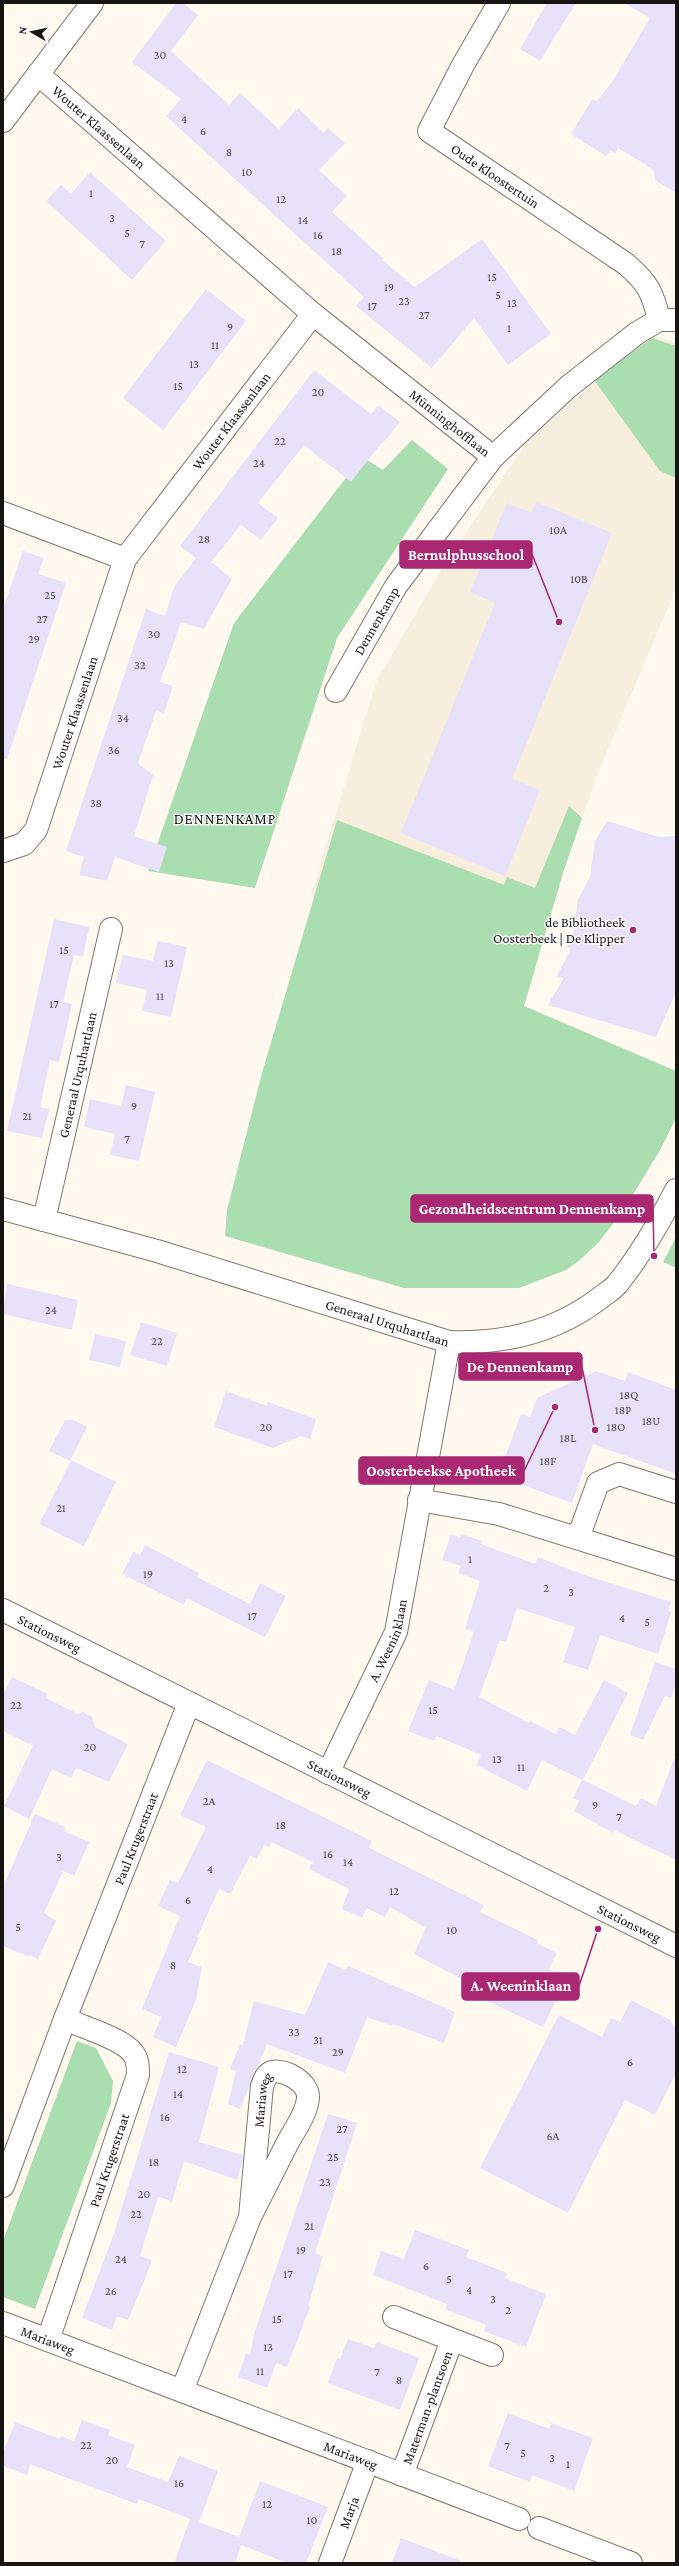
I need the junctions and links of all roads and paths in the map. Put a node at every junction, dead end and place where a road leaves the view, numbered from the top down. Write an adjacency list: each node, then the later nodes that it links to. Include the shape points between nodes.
1 (92, 3): 3 (street)
2 (498, 3): 6 (street, Oude Kloostertuin, via 462,65 430,131 626,264 643,279)
3 (38, 74): 4 (street); 5 (street, Wouter Klaassenlaan)
4 (3, 121)
5 (313, 314): 7 (street, Münninghofflaan); 9 (street, Wouter Klaassenlaan)
6 (667, 320): 7 (street, Münninghofflaan, via 637,333 568,387)
7 (493, 457): 10 (street, Dennenkamp, via 396,586)
8 (3, 513): 9 (street)
9 (124, 559): 11 (street, Wouter Klaassenlaan, via 36,830 24,844)
10 (336, 691)
11 (3, 851)
12 (110, 929): 15 (street, Generaal Urquhartlaan)
13 (676, 1190): 16 (street, Generaal Urquhartlaan, via 618,1284 589,1306 557,1325 521,1336 474,1343)
14 (3, 1209): 15 (street, Generaal Urquhartlaan)
15 (44, 1220): 16 (street, Generaal Urquhartlaan, via 157,1251)
16 (449, 1342): 18 (street, A. Weeninklaan)
17 (676, 1492): 19 (street, via 619,1474 598,1483)
18 (419, 1500): 19 (street, via 499,1514); 23 (street, A. Weeninklaan, via 396,1632)
19 (578, 1538): 20 (street)
20 (676, 1569)
21 (3, 1610): 22 (street, Stationsweg)
22 (189, 1703): 23 (street, Stationsweg); 25 (street, Paul Krugerstraat)
23 (328, 1773): 24 (street, Stationsweg)
24 (676, 1946)
25 (65, 2019): 26 (street, Paul Krugerstraat); 30 (street, Paul Krugerstraat, via 123,2044 133,2052 138,2062 138,2075)
26 (3, 2186)
27 (250, 2217): 27 (street, Mariaweg, via 301,2117 308,2098 306,2086 300,2080 278,2072 272,2072 266,2077 262,2086); 33 (street, Mariaweg)
28 (394, 2317): 31 (street, Materman-plantsoen)
29 (3, 2323): 30 (street, Mariaweg)
30 (48, 2340): 33 (street, Mariaweg)
31 (452, 2340): 32 (street, Materman-plantsoen); 35 (street, Materman-plantsoen)
32 (492, 2355)
33 (182, 2391): 34 (street, Mariaweg)
34 (368, 2462): 35 (street, Mariaweg); 38 (street, Marja)
35 (402, 2475): 36 (street, Mariaweg)
36 (519, 2519)
37 (539, 2528): 39 (street)
38 (330, 2563)
39 (631, 2563)

